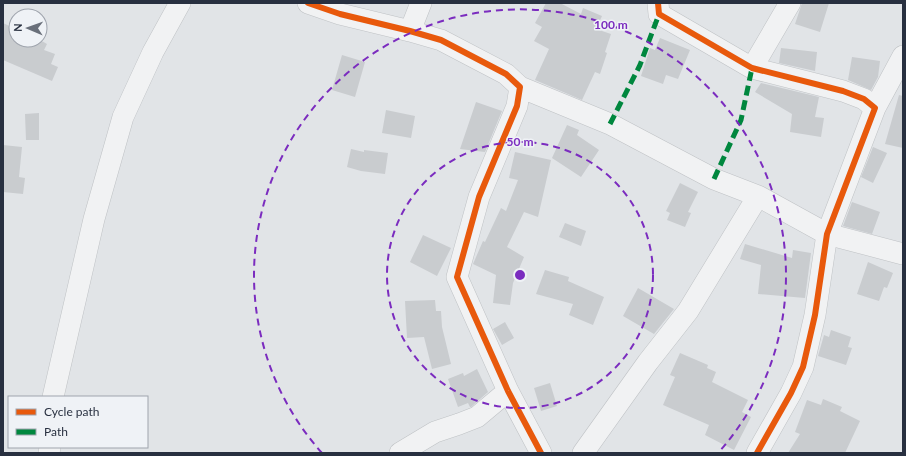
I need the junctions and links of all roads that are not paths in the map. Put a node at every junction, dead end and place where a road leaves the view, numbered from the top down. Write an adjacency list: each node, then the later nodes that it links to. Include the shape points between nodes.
1 (180, 3): 15 (street, via 153,52 123,117 94,219)
2 (308, 3): 6 (street, via 340,14)
3 (421, 3): 6 (street)
4 (658, 3): 8 (street, via 659,14)
5 (790, 3): 8 (street)
6 (410, 31): 9 (street, via 441,40 506,74)
7 (903, 56): 10 (street)
8 (752, 68): 10 (street, via 843,91 864,99)
9 (520, 87): 11 (street, via 610,124 714,179); 14 (street, via 517,106 479,197 456,277)
10 (875, 108): 12 (street)
11 (758, 196): 12 (street); 18 (street, via 688,311)
12 (826, 234): 13 (street); 19 (street, via 815,315 803,367)
13 (903, 254)
14 (508, 391): 16 (street, via 477,416 435,432); 17 (street)
15 (53, 396)
16 (400, 453)
17 (541, 453)
18 (583, 453)
19 (758, 453)

